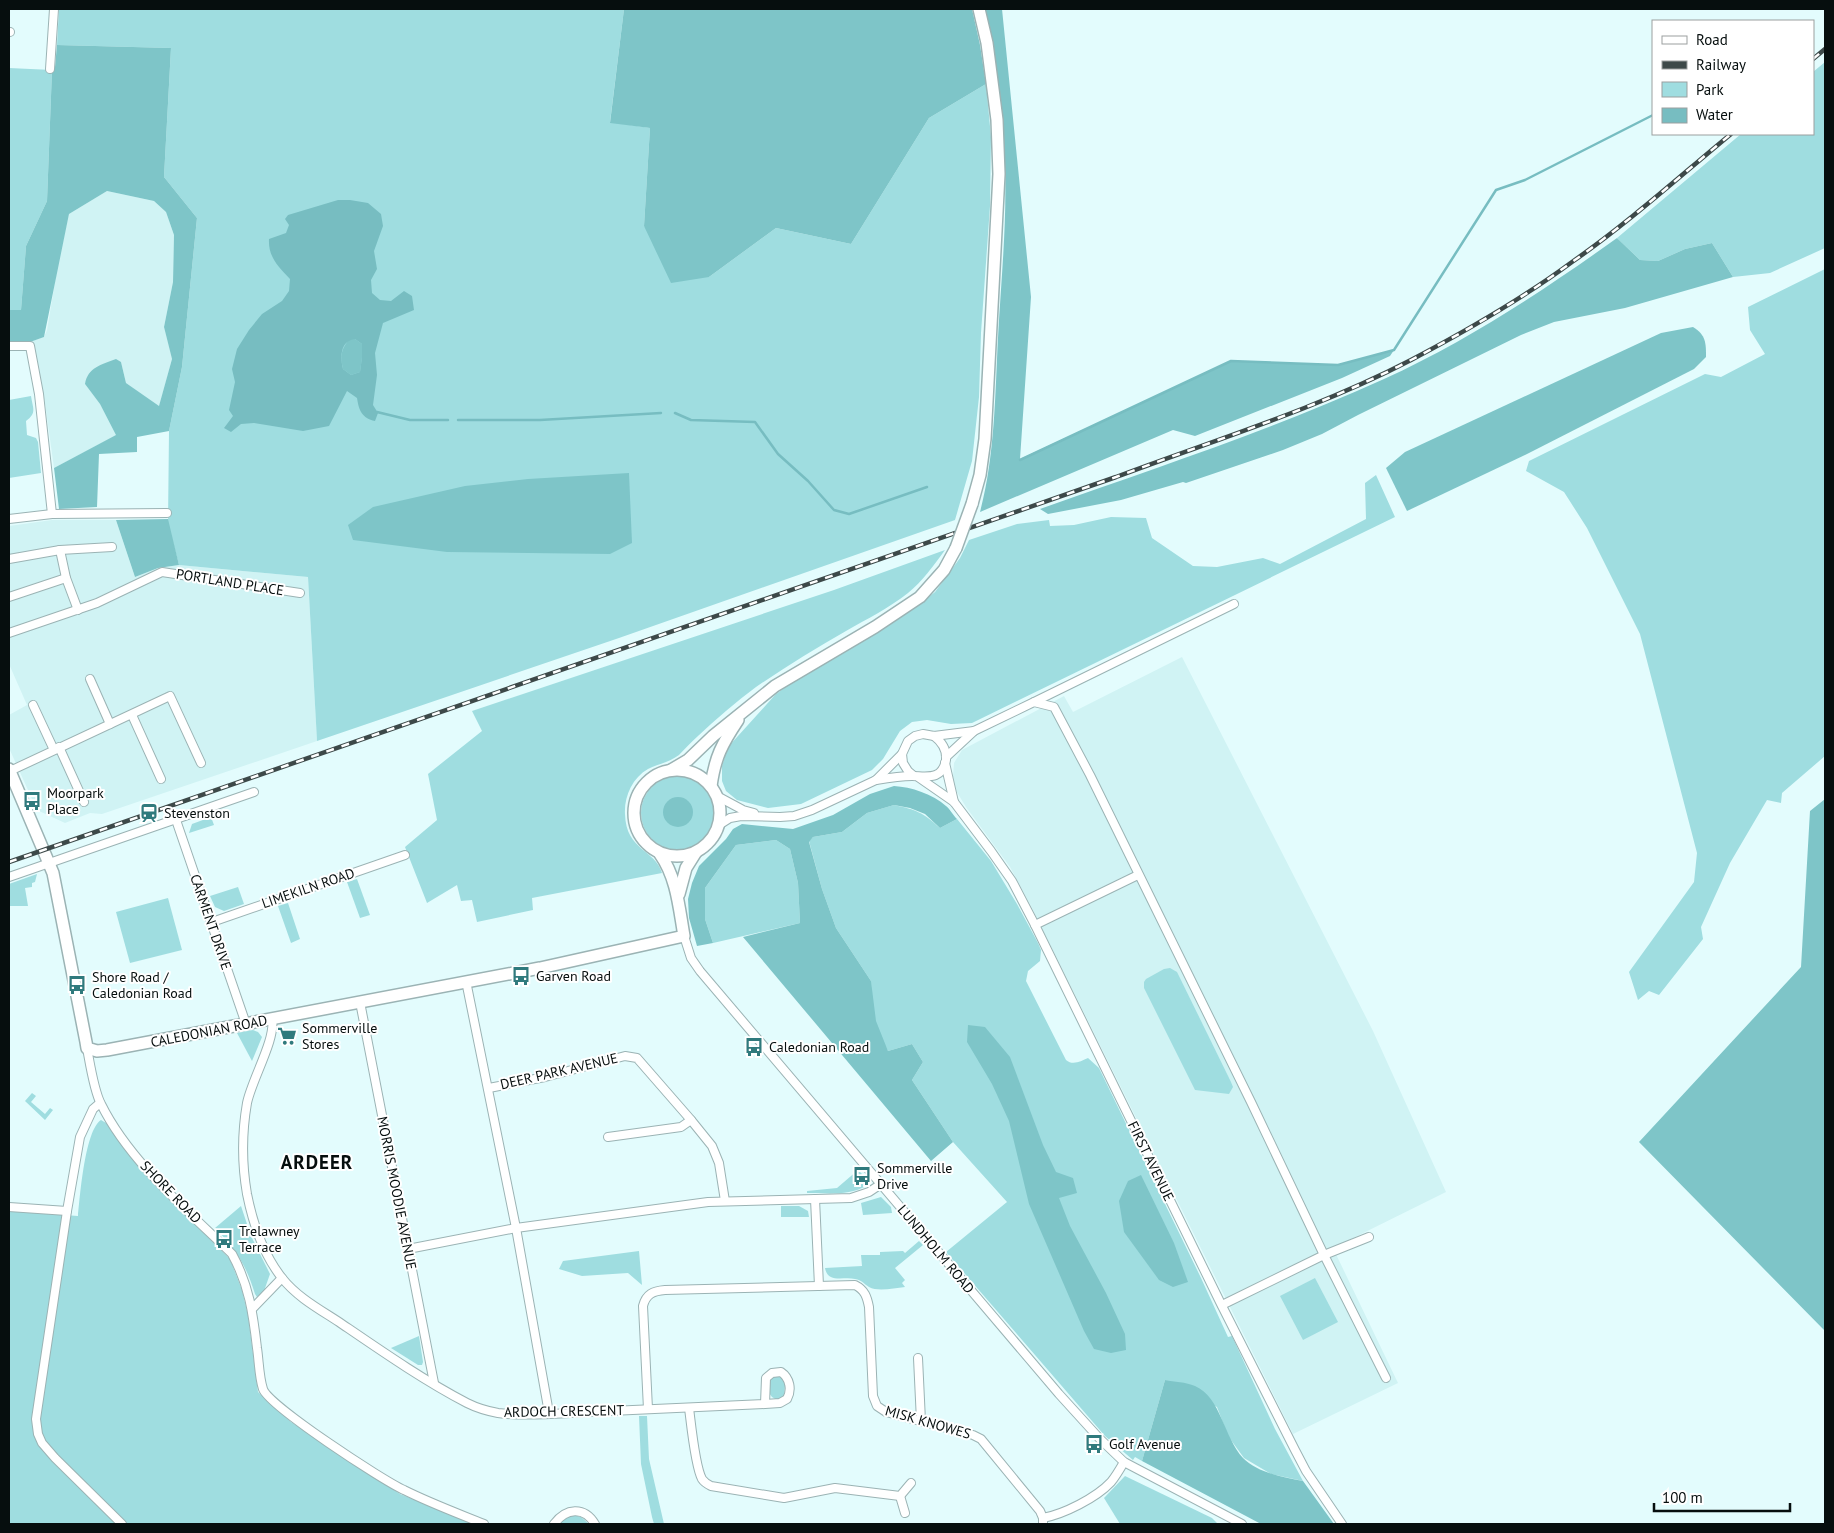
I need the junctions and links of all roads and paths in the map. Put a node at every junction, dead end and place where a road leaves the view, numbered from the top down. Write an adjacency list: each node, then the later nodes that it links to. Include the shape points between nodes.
1 (54, 9): 3 (street)
2 (979, 9): 20 (main road, bridge, via 997,120 999,174 985,439 972,504 944,570 920,597 775,686)
3 (50, 69)
4 (9, 346): 6 (street, via 30,346 40,394)
5 (167, 513): 6 (street)
6 (52, 514): 7 (street)
7 (9, 519)
8 (112, 548): 9 (street)
9 (60, 550): 10 (street); 11 (street)
10 (9, 559)
11 (66, 578): 13 (street); 15 (street)
12 (300, 593): 15 (street, PORTLAND PLACE, via 162,572)
13 (9, 597)
14 (1234, 604): 18 (street)
15 (78, 610): 16 (street, PORTLAND PLACE)
16 (9, 633)
17 (90, 679): 22 (street)
18 (1034, 702): 23 (street); 45 (street, via 1054,707 1060,716)
19 (33, 705): 25 (street)
20 (744, 710): 30 (main road, via 688,760); 34 (main road, via 715,761)
21 (132, 715): 22 (street); 28 (street, via 170,696); 32 (street)
22 (110, 724): 25 (street)
23 (974, 731): 24 (street); 27 (street)
24 (934, 736): 26 (street, via 915,736 908,741); 27 (street, via 945,749)
25 (56, 748): 29 (street); 36 (street)
26 (902, 754): 31 (street, via 903,763); 33 (street)
27 (946, 760): 31 (street, via 942,770 935,775); 37 (street, FIRST AVENUE)
28 (201, 763)
29 (9, 770): 44 (main road, SHORE ROAD)
30 (671, 770): 34 (main road, via 686,770 700,776); 42 (main road, via 646,782 634,808 634,822 639,835)
31 (916, 777): 33 (street); 37 (street, FIRST AVENUE)
32 (161, 779)
33 (876, 780): 38 (street, via 794,816)
34 (714, 791): 38 (street, via 743,810); 40 (main road, via 721,810)
35 (254, 792): 39 (street)
36 (84, 802)
37 (954, 802): 49 (street, FIRST AVENUE, via 992,851)
38 (763, 815): 40 (street, via 730,818)
39 (176, 820): 44 (street); 48 (street, CARMENT DRIVE)
40 (719, 826): 41 (main road, via 706,846)
41 (696, 852): 42 (main road, via 672,857); 47 (main road, via 682,880)
42 (660, 854): 47 (main road, LUNDHOLM ROAD, via 668,864)
43 (405, 855): 48 (street, LIMEKILN ROAD)
44 (49, 863): 46 (street); 55 (main road, SHORE ROAD)
45 (1138, 875): 49 (street); 68 (street)
46 (9, 877)
47 (678, 899): 50 (main road, LUNDHOLM ROAD)
48 (212, 922): 54 (street, CARMENT DRIVE)
49 (1035, 925): 71 (street, FIRST AVENUE)
50 (684, 936): 51 (main road, CALEDONIAN ROAD); 60 (street, LUNDHOLM ROAD, via 691,958 700,972)
51 (466, 981): 52 (main road, CALEDONIAN ROAD); 56 (street)
52 (360, 1002): 53 (main road, CALEDONIAN ROAD); 67 (street, MORRIS MOODIE AVENUE)
53 (272, 1019): 54 (main road, CALEDONIAN ROAD); 69 (street, ARDOCH CRESCENT, via 270,1042 247,1103 243,1168 257,1233)
54 (246, 1024): 55 (main road, CALEDONIAN ROAD, via 107,1050)
55 (87, 1048): 57 (street, SHORE ROAD)
56 (489, 1088): 58 (street, DEER PARK AVENUE, via 629,1056 640,1061); 65 (street)
57 (100, 1103): 64 (street, via 80,1137); 72 (street, SHORE ROAD, via 134,1154 232,1254)
58 (691, 1120): 59 (street, via 681,1127); 62 (street, DEER PARK AVENUE, via 717,1154)
59 (608, 1137)
60 (881, 1184): 61 (street, via 851,1198); 81 (street, LUNDHOLM ROAD, via 1059,1394)
61 (815, 1199): 62 (street); 70 (street)
62 (725, 1201): 65 (street)
63 (9, 1208): 64 (street)
64 (67, 1211): 87 (street, via 36,1426 42,1443 55,1458)
65 (516, 1228): 67 (street); 79 (street)
66 (1369, 1237): 68 (street)
67 (408, 1248): 75 (street, MORRIS MOODIE AVENUE)
68 (1324, 1255): 71 (street); 74 (street)
69 (282, 1278): 72 (street); 75 (street, ARDOCH CRESCENT, via 295,1292)
70 (819, 1286): 78 (street, MISK KNOWES, via 651,1293 643,1306); 80 (street, MISK KNOWES, via 850,1285 864,1291 869,1307 876,1406 886,1412)
71 (1222, 1305): 91 (street, FIRST AVENUE, via 1306,1471)
72 (253, 1308): 88 (street, via 261,1383 274,1403 385,1480)
73 (918, 1358): 80 (street)
74 (1386, 1378)
75 (434, 1383): 79 (street, ARDOCH CRESCENT, via 480,1408 497,1413)
76 (765, 1404): 76 (street, ARDOCH CRESCENT, via 766,1378 772,1373 784,1374 789,1381 789,1395 784,1402); 77 (street, ARDOCH CRESCENT)
77 (689, 1408): 78 (street, ARDOCH CRESCENT); 83 (street, via 700,1474 711,1486 784,1498 835,1488)
78 (648, 1410): 79 (street, ARDOCH CRESCENT)
79 (549, 1413)
80 (921, 1421): 85 (street, MISK KNOWES, via 981,1439 1040,1511)
81 (1124, 1462): 85 (street, via 1112,1481 1101,1490); 86 (street, LUNDHOLM ROAD)
82 (911, 1483): 83 (street)
83 (900, 1496): 84 (street)
84 (905, 1512)
85 (1043, 1521)
86 (1237, 1523)
87 (122, 1524)
88 (484, 1524)
89 (554, 1524): 90 (street, via 565,1514 577,1511 587,1514)
90 (595, 1524)
91 (1342, 1524)

